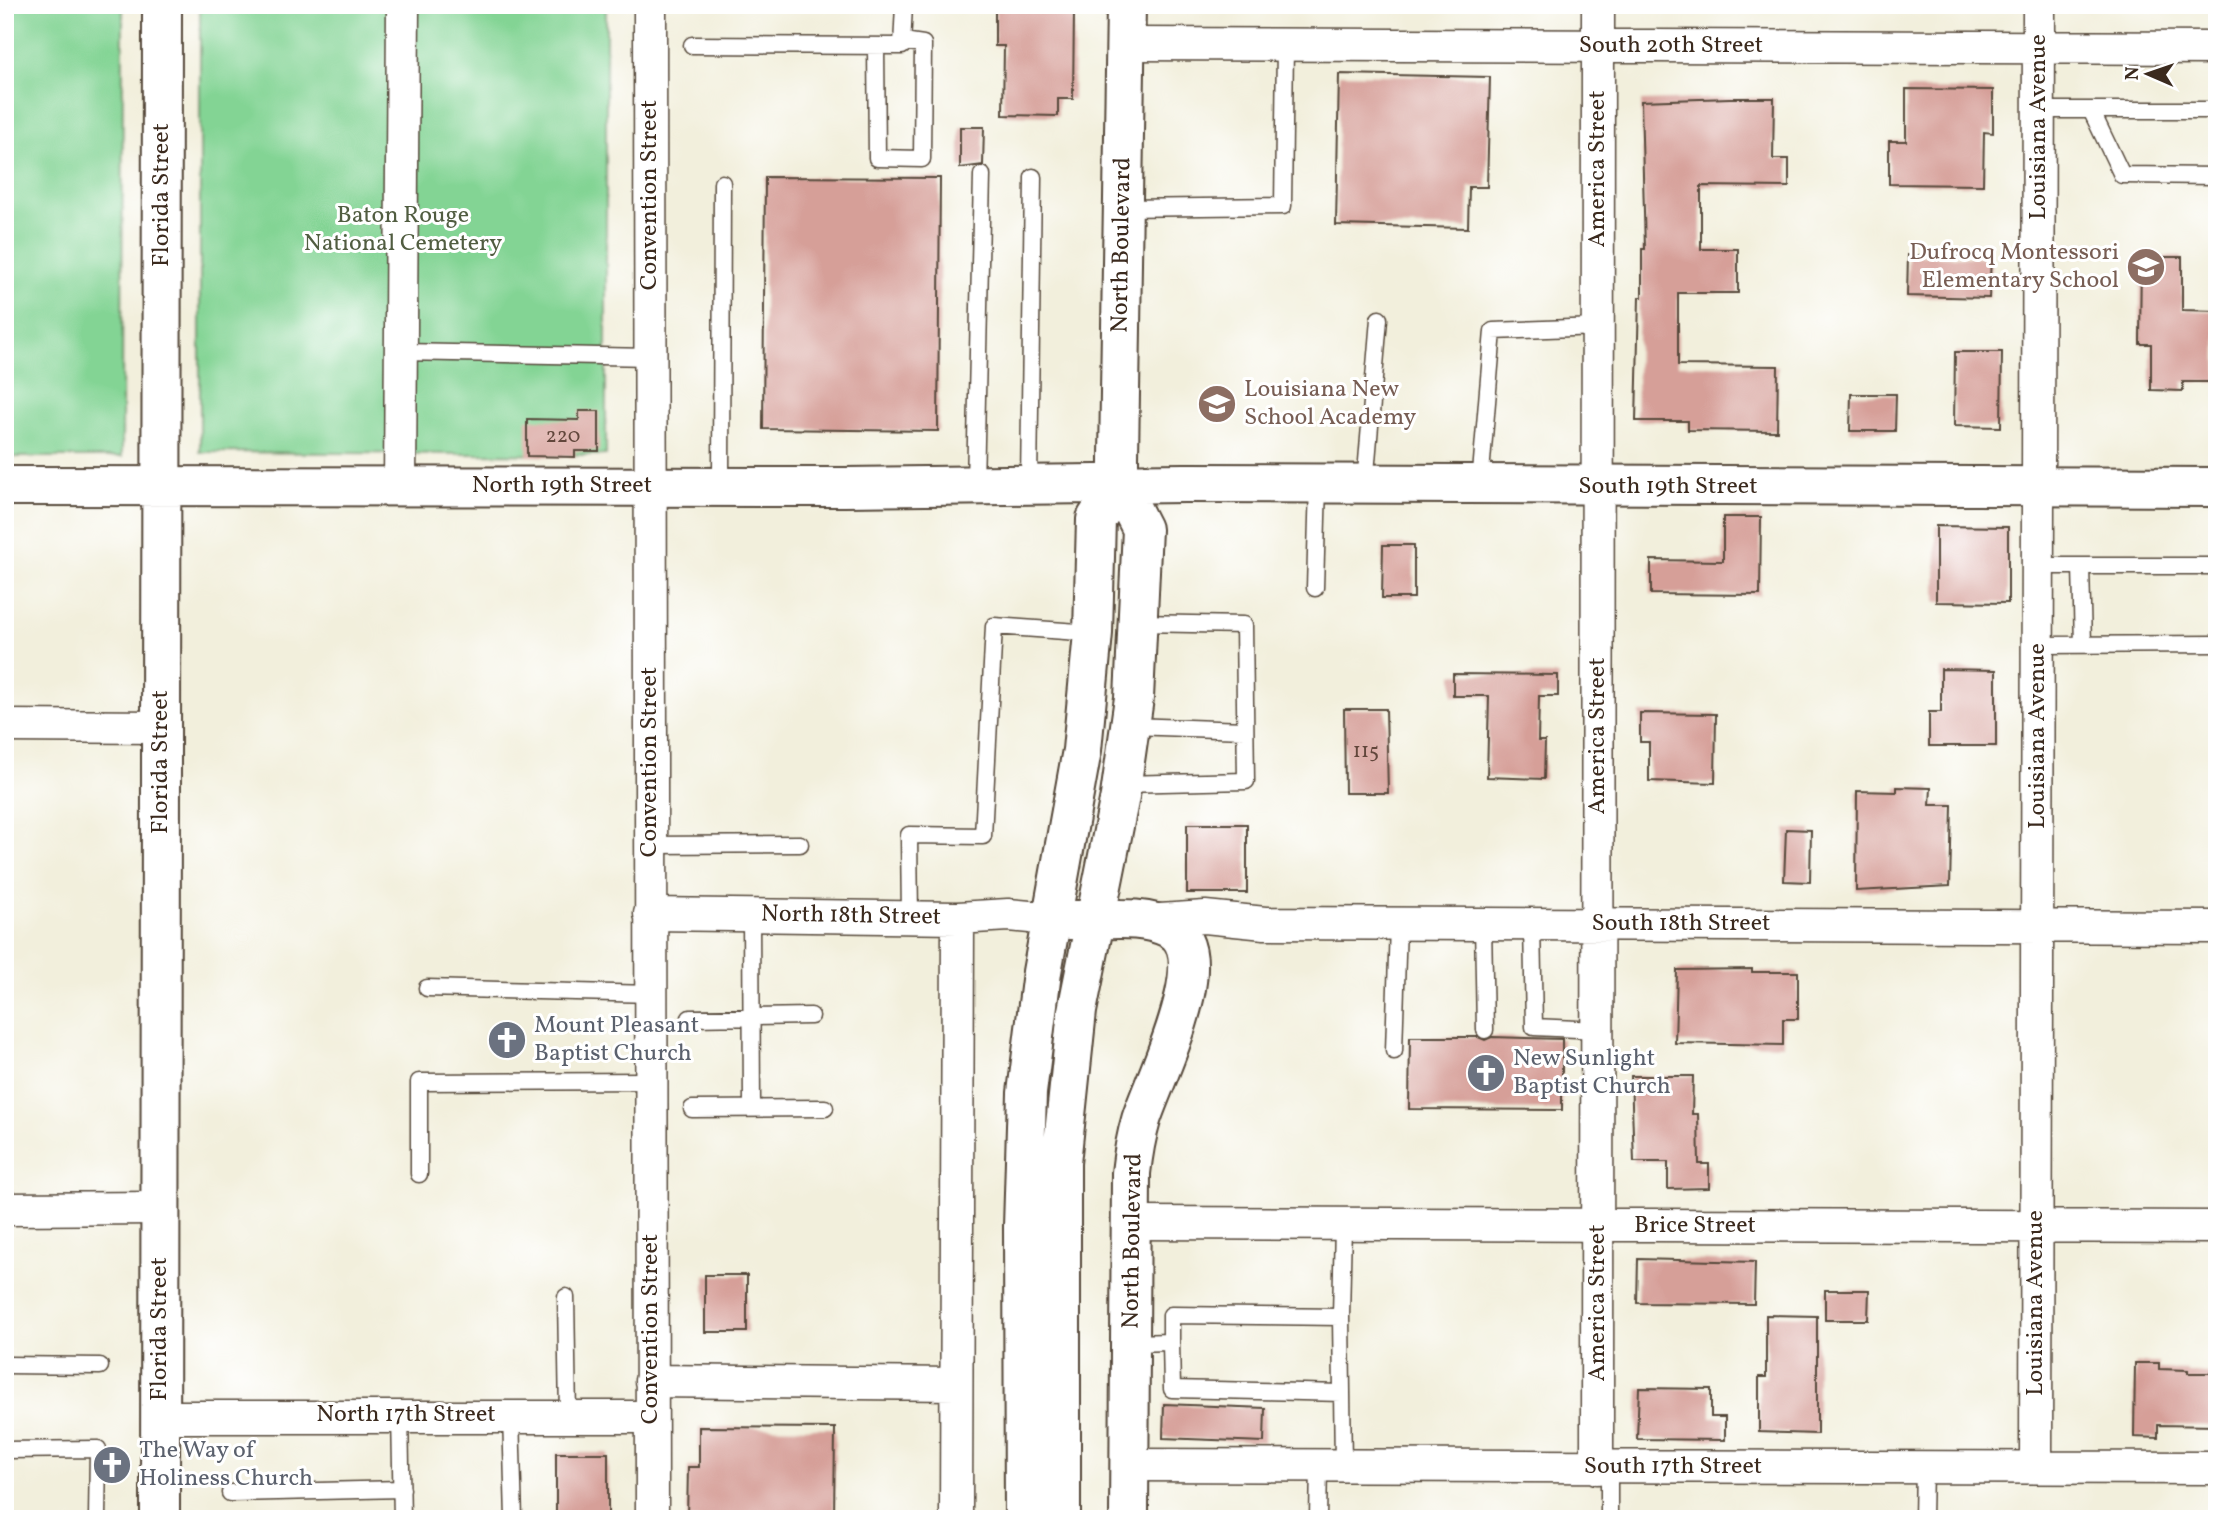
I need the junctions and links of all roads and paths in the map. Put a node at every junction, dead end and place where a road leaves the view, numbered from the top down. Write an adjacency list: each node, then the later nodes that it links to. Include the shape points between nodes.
1 (162, 5): 41 (street, Florida Street)
2 (403, 5): 26 (street)
3 (650, 5): 27 (street, Convention Street)
4 (904, 5): 8 (lane)
5 (1126, 5): 9 (street, North Boulevard)
6 (1598, 5): 13 (street, America Street)
7 (2039, 5): 14 (street, Louisiana Avenue)
8 (903, 41): 12 (lane, via 902,46); 12 (lane, via 923,44 922,159 877,158)
9 (1126, 44): 11 (street, South 20th Street); 23 (street, North Boulevard)
10 (692, 45): 12 (lane)
11 (1285, 45): 13 (street, South 20th Street); 23 (lane, via 1283,206)
12 (876, 46)
13 (1598, 46): 14 (street, South 20th Street); 25 (street, America Street)
14 (2039, 47): 15 (street, South 20th Street); 16 (street, Louisiana Avenue)
15 (2217, 48)
16 (2039, 110): 17 (lane); 39 (street, Louisiana Avenue)
17 (2091, 110): 18 (lane); 20 (lane, via 2122,175)
18 (2217, 110)
19 (982, 175): 32 (lane)
20 (2217, 176)
21 (1033, 177): 28 (lane)
22 (722, 183): 35 (lane)
23 (1123, 208): 29 (street, North Boulevard)
24 (1379, 319): 33 (lane)
25 (1598, 327): 36 (lane, via 1493,331); 37 (street, America Street)
26 (401, 352): 27 (lane); 38 (street)
27 (650, 356): 31 (street, Convention Street)
28 (1029, 484): 29 (street, North 19th Street); 32 (street, North 19th Street)
29 (1119, 484): 30 (street, South 19th Street); 46 (street, North Boulevard, via 1142,529); 47 (street, North Boulevard, via 1096,519)
30 (1318, 484): 33 (street, South 19th Street); 45 (lane)
31 (648, 485): 35 (street, North 19th Street); 38 (street, North 19th Street); 57 (street, Convention Street)
32 (975, 485): 35 (street, North 19th Street)
33 (1364, 485): 36 (street, South 19th Street)
34 (5, 486): 41 (street, North 19th Street)
35 (721, 486)
36 (1480, 486): 37 (street, South 19th Street)
37 (1598, 486): 39 (street, South 19th Street); 68 (street, America Street)
38 (400, 487): 41 (street, North 19th Street)
39 (2039, 487): 40 (street, South 19th Street); 42 (street, Louisiana Avenue)
40 (2217, 487)
41 (162, 488): 53 (street, Florida Street)
42 (2039, 566): 43 (lane); 49 (street, Louisiana Avenue)
43 (2081, 566): 44 (lane); 50 (lane)
44 (2217, 566)
45 (1315, 588)
46 (1139, 623): 52 (street, North Boulevard); 54 (lane, via 1244,625)
47 (1093, 633): 60 (lane, via 995,626 984,836 909,835); 62 (street, North Boulevard, via 1082,750)
48 (2217, 644): 50 (lane)
49 (2039, 645): 50 (lane); 69 (street, Louisiana Avenue)
50 (2083, 645)
51 (5, 726): 53 (street)
52 (1131, 726): 54 (lane); 55 (street, North Boulevard)
53 (162, 727): 84 (street, Florida Street)
54 (1245, 730): 55 (lane, via 1245,781)
55 (1122, 784): 63 (street, North Boulevard)
56 (800, 844): 57 (lane)
57 (650, 845): 58 (street, Convention Street)
58 (650, 914): 59 (street, North 18th Street); 72 (street, Convention Street)
59 (751, 915): 60 (street, North 18th Street); 75 (lane)
60 (910, 917): 61 (street, North 18th Street)
61 (958, 918): 62 (street, North 18th Street, via 1008,915); 98 (street)
62 (1051, 919): 63 (street, North Boulevard); 105 (street, North Boulevard, via 1027,1093 1023,1227)
63 (1094, 920): 64 (street, North Boulevard); 105 (street, North Boulevard, via 1070,1062)
64 (1145, 921): 65 (street, South 18th Street, via 1205,916 1265,923); 86 (street, North Boulevard, via 1179,937 1188,966 1183,1006 1134,1149)
65 (1398, 924): 66 (street, South 18th Street); 78 (lane)
66 (1483, 924): 67 (street, South 18th Street); 76 (lane)
67 (1532, 924): 68 (street, South 18th Street); 77 (lane, via 1534,1027)
68 (1599, 924): 69 (street, South 18th Street); 77 (street, America Street)
69 (2037, 927): 70 (street, South 18th Street); 90 (street, Louisiana Avenue)
70 (2217, 927)
71 (427, 988): 72 (lane)
72 (651, 994): 79 (street, Convention Street)
73 (811, 1016): 75 (lane)
74 (690, 1017): 75 (lane)
75 (752, 1017): 80 (lane)
76 (1485, 1030)
77 (1599, 1030): 88 (street, America Street)
78 (1394, 1051)
79 (650, 1081): 83 (lane, via 419,1082); 97 (street, Convention Street)
80 (752, 1108): 81 (lane); 82 (lane)
81 (825, 1108)
82 (692, 1109)
83 (419, 1174)
84 (160, 1208): 85 (street); 103 (street, Florida Street)
85 (5, 1209)
86 (1131, 1223): 87 (street, Brice Street); 94 (street, North Boulevard)
87 (1343, 1224): 88 (street, Brice Street); 92 (lane)
88 (1598, 1225): 90 (street, Brice Street); 111 (street, America Street)
89 (2217, 1227): 90 (street, Brice Street)
90 (2036, 1228): 110 (street, Louisiana Avenue)
91 (566, 1297): 102 (lane)
92 (1341, 1317): 93 (lane, via 1171,1315); 99 (lane)
93 (1171, 1342): 94 (lane); 99 (lane, via 1172,1390)
94 (1130, 1343): 107 (street, North Boulevard)
95 (5, 1365): 96 (lane)
96 (100, 1366)
97 (651, 1381): 98 (street); 104 (street, Convention Street)
98 (956, 1384): 120 (street)
99 (1342, 1393): 108 (lane)
100 (400, 1414): 101 (street, North 17th Street); 103 (street, North 17th Street); 113 (lane)
101 (511, 1415): 102 (street, North 17th Street); 118 (lane)
102 (568, 1416): 104 (street, North 17th Street)
103 (160, 1417): 116 (street, Florida Street)
104 (652, 1417): 119 (street, Convention Street)
105 (1042, 1423): 121 (street, North Boulevard); 122 (street, North Boulevard)
106 (5, 1450): 115 (lane, via 98,1449)
107 (1129, 1465): 108 (street, South 17th Street); 123 (street, North Boulevard)
108 (1331, 1466): 111 (street, South 17th Street); 124 (lane)
109 (1924, 1467): 110 (street, South 17th Street); 111 (street, South 17th Street); 126 (lane)
110 (2036, 1467): 112 (street, South 17th Street)
111 (1603, 1468): 125 (lane)
112 (2217, 1468)
113 (402, 1489): 114 (lane); 117 (lane)
114 (230, 1493)
115 (97, 1519)
116 (160, 1519)
117 (402, 1519)
118 (514, 1519)
119 (652, 1519)
120 (956, 1519)
121 (1024, 1519)
122 (1061, 1519)
123 (1129, 1519)
124 (1318, 1519)
125 (1609, 1519)
126 (1923, 1519)

